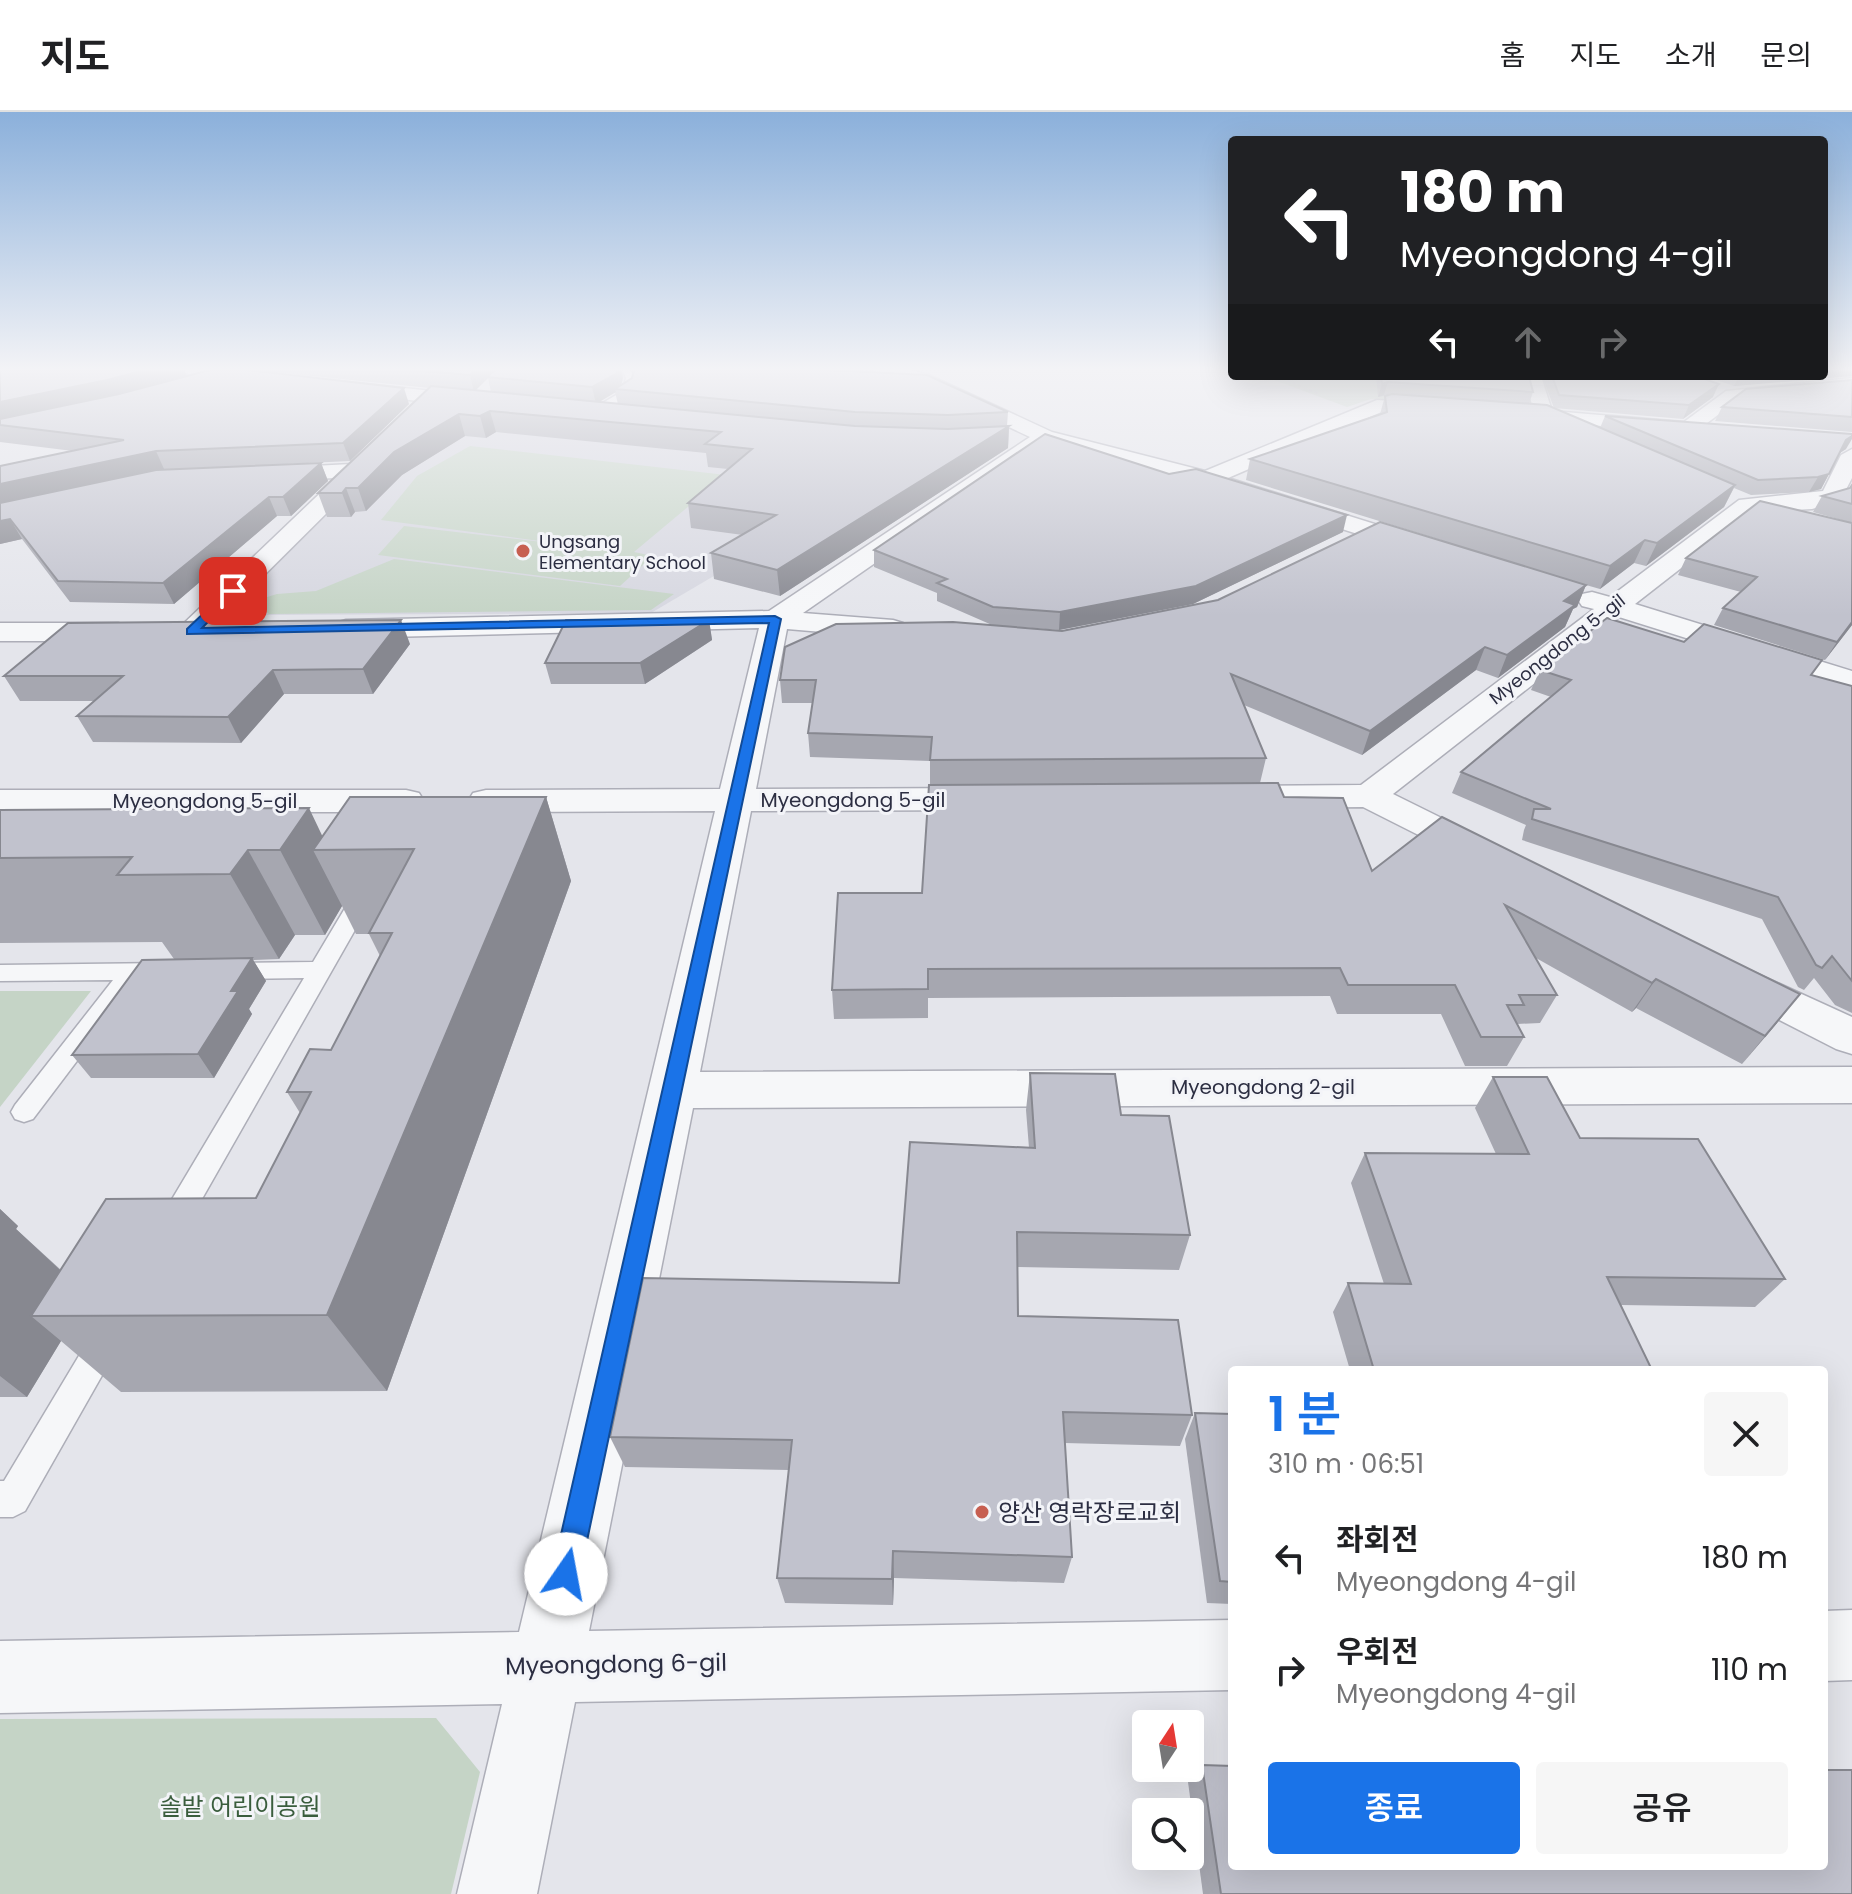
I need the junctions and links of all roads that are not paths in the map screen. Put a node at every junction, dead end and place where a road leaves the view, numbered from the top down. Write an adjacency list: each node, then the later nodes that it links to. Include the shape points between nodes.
1 (377, 450): 6 (street)
2 (1024, 450): 17 (street)
3 (1099, 450): 8 (street)
4 (1273, 450): 8 (street)
5 (1845, 450): 10 (street, via 1832,496)
6 (357, 470): 7 (street); 21 (street)
7 (239, 475)
8 (1206, 478): 12 (street)
9 (1718, 492): 10 (street)
10 (1747, 505): 11 (street); 16 (street, Myeongdong 5-gil)
11 (1824, 525)
12 (1371, 531): 13 (street); 14 (street)
13 (1343, 545)
14 (1447, 555)
15 (1567, 592): 16 (street)
16 (1612, 606): 23 (street); 24 (street, Myeongdong 5-gil)
17 (775, 619): 18 (street); 19 (street); 27 (street)
18 (321, 630)
19 (917, 631)
20 (0, 632): 21 (street)
21 (191, 632): 22 (street)
22 (230, 632)
23 (1852, 681)
24 (1369, 796): 25 (street); 29 (street)
25 (1195, 797)
26 (1021, 798): 27 (street, Myeongdong 5-gil)
27 (736, 800): 28 (street, Myeongdong 5-gil, via 427,807); 37 (street)
28 (0, 801)
29 (1511, 867)
30 (375, 875): 32 (lane)
31 (1710, 966): 35 (street)
32 (320, 970): 33 (lane); 39 (lane)
33 (132, 972): 34 (lane); 38 (lane)
34 (0, 973)
35 (1852, 1037)
36 (1852, 1085): 37 (street, Myeongdong 2-gil)
37 (673, 1090): 45 (street)
38 (24, 1112)
39 (156, 1252)
40 (116, 1321): 41 (lane, via 13,1499)
41 (0, 1499)
42 (1852, 1645): 43 (street)
43 (1828, 1646)
44 (1228, 1655): 45 (street, Myeongdong 6-gil)
45 (546, 1665): 46 (street, Myeongdong 6-gil); 47 (street)
46 (0, 1677)
47 (497, 1894)

